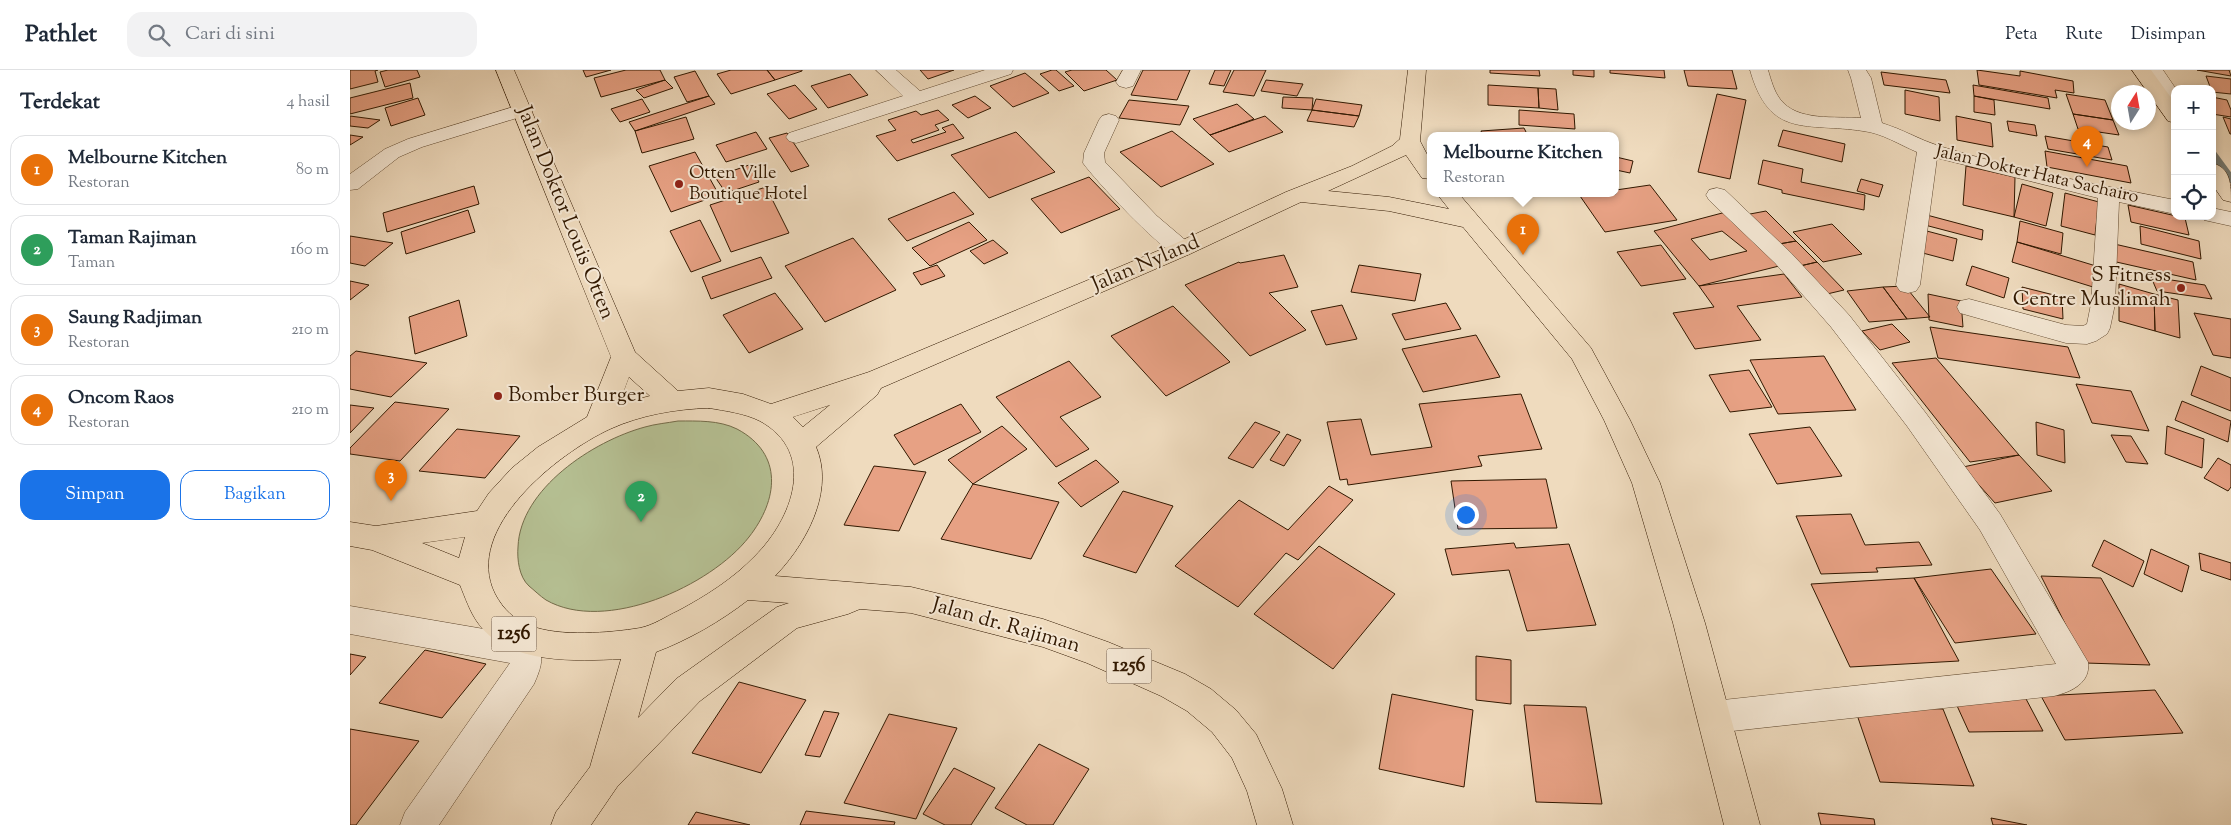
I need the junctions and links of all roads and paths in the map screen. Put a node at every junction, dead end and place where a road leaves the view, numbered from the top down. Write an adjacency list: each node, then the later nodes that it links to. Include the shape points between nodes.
1 (505, 70): 11 (main road, Jalan Doktor Louis Otten)
2 (885, 70): 10 (street)
3 (1004, 70): 10 (street)
4 (1417, 70): 16 (main road)
5 (1759, 70): 14 (street, Jalan Dokter Hata Sachairo, via 1766,92 1778,109 1814,122)
6 (1857, 70): 14 (street)
7 (2141, 70): 12 (main road)
8 (2153, 70): 9 (street)
9 (2171, 95)
10 (916, 98): 15 (street)
11 (522, 110): 20 (street, via 415,143 392,153); 33 (main road, Jalan Doktor Louis Otten)
12 (2171, 111)
13 (1109, 120): 30 (street, via 1094,154 1094,163 1149,221)
14 (1873, 126): 17 (street, Jalan Dokter Hata Sachairo)
15 (796, 137)
16 (1410, 141): 18 (main road); 24 (main road, Jalan Nyland, via 1359,170)
17 (1928, 149): 21 (street, Jalan Dokter Hata Sachairo, via 1983,165); 31 (street)
18 (1427, 169)
19 (2216, 174): 23 (main road)
20 (350, 184)
21 (2109, 193): 26 (street, Jalan Dokter Hata Sachairo); 32 (street, via 2098,328 2087,335 2066,334)
22 (1717, 194): 46 (street, via 1783,258 1840,321 1916,419 1990,522 2072,662 2073,669 2064,679 2054,681)
23 (2231, 195)
24 (1294, 197): 29 (main road, via 1336,197 1385,203 1429,210); 30 (main road, Jalan Nyland)
25 (1451, 197): 29 (main road)
26 (2171, 206)
27 (2216, 216): 28 (street)
28 (2231, 219)
29 (1472, 222): 46 (main road, via 1582,354 1617,420 1646,483)
30 (1182, 249): 34 (main road, Jalan Nyland)
31 (1908, 285)
32 (1969, 307)
33 (624, 357): 35 (main road, Jalan Doktor Louis Otten); 37 (main road)
34 (878, 379): 36 (main road, Jalan Nyland); 38 (main road, Jalan Nyland)
35 (671, 400): 36 (main road, 1256, via 727,399); 37 (main road, 1256)
36 (772, 414): 38 (main road, 1256)
37 (598, 423): 39 (main road, 1256, via 574,435 532,465 498,502)
38 (801, 444): 42 (main road, 1256, via 808,472 798,520 776,554)
39 (486, 522): 40 (main road); 41 (main road, 1256, via 478,540)
40 (363, 536): 41 (main road)
41 (474, 577): 45 (main road, 1256, via 477,593 494,619 522,638 562,647)
42 (743, 586): 43 (main road, Jalan dr. Rajiman / 1256); 45 (main road, 1256, via 703,614)
43 (912, 600): 47 (main road, via 854,600 788,617 688,690); 50 (main road, Jalan dr. Rajiman / 1256, via 1061,639 1173,685 1199,700 1244,746 1264,789)
44 (350, 620): 48 (street, via 513,648 524,653 526,658 522,674)
45 (642, 643): 47 (main road)
46 (1714, 717): 51 (main road)
47 (605, 775): 49 (main road)
48 (418, 825)
49 (569, 825)
50 (1275, 825)
51 (1742, 825)

